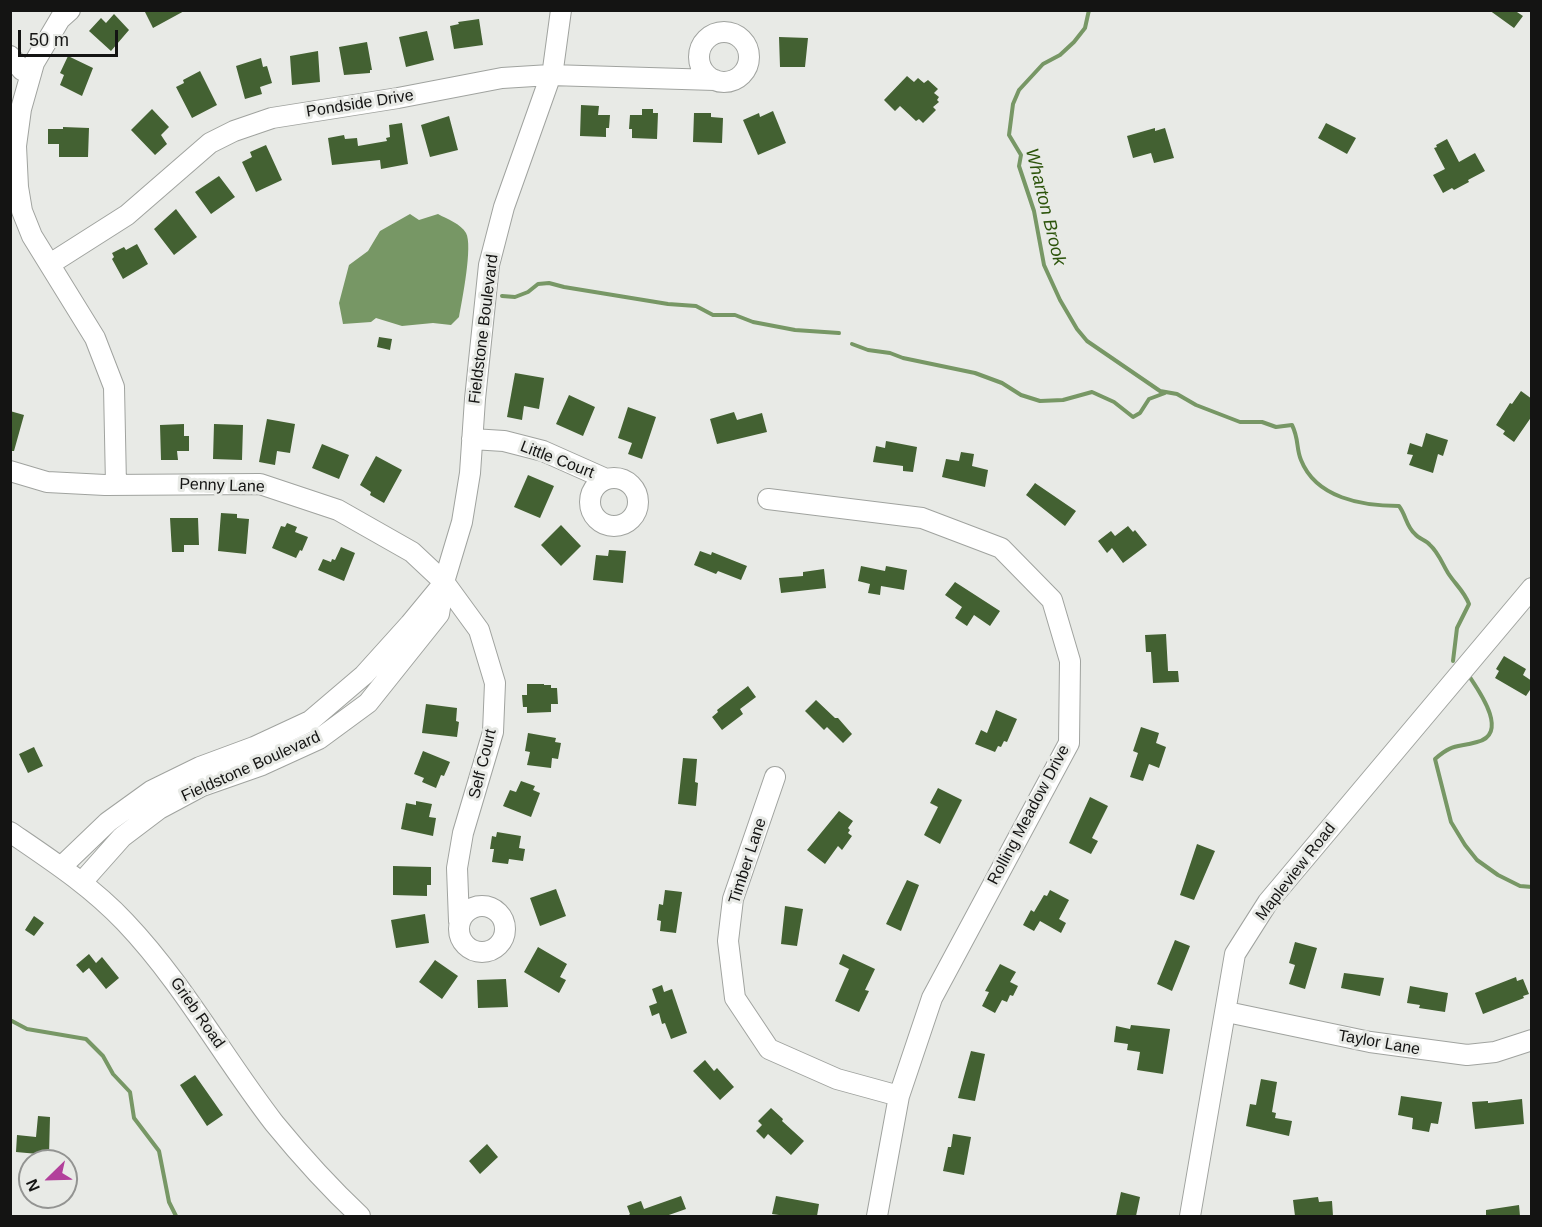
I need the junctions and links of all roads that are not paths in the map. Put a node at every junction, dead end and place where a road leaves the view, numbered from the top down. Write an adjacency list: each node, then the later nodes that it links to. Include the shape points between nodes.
1 (70, 10): 4 (street, via 60,19)
2 (561, 10): 5 (street, Fieldstone Boulevard)
3 (10, 56): 4 (street)
4 (31, 74): 7 (street, via 16,146 18,188 32,236)
5 (550, 75): 6 (street, Pondside Drive); 7 (street, Pondside Drive, via 502,78 272,118 234,131 210,143 127,215); 8 (street, Fieldstone Boulevard, via 504,207 489,265)
6 (715, 81)
7 (50, 264): 11 (street, via 96,338 114,387)
8 (472, 439): 10 (street, Little Court, via 504,441 543,451); 13 (street, Fieldstone Boulevard, via 462,522)
9 (10, 471): 11 (street, Penny Lane, via 47,482)
10 (606, 479)
11 (116, 485): 13 (street, Penny Lane, via 260,484 338,510 412,552)
12 (768, 499): 22 (street, Rolling Meadow Drive, via 922,518 1001,548 1052,600 1070,661 1069,743 932,998)
13 (444, 582): 17 (street, Fieldstone Boulevard, via 364,675 310,721 151,791 108,822); 18 (street, Fieldstone Boulevard, via 439,614 368,703 319,739 202,786 159,809 122,837); 19 (street, Self Court, via 479,630 495,683 493,732 463,833 457,868)
14 (1532, 588): 20 (street, Mapleview Road, via 1268,902 1235,954)
15 (775, 777): 22 (street, Timber Lane, via 733,899 728,941 735,998 769,1049 837,1079)
16 (10, 832): 17 (street, Grieb Road)
17 (61, 867): 18 (street, Grieb Road)
18 (82, 882): 23 (street, Grieb Road, via 124,921 164,967 273,1122 324,1182)
19 (459, 921)
20 (1227, 1012): 21 (street, Taylor Lane, via 1370,1042 1467,1055 1495,1052); 25 (street, Mapleview Road)
21 (1532, 1040)
22 (899, 1096): 24 (street, Rolling Meadow Drive)
23 (360, 1216)
24 (877, 1216)
25 (1190, 1216)

